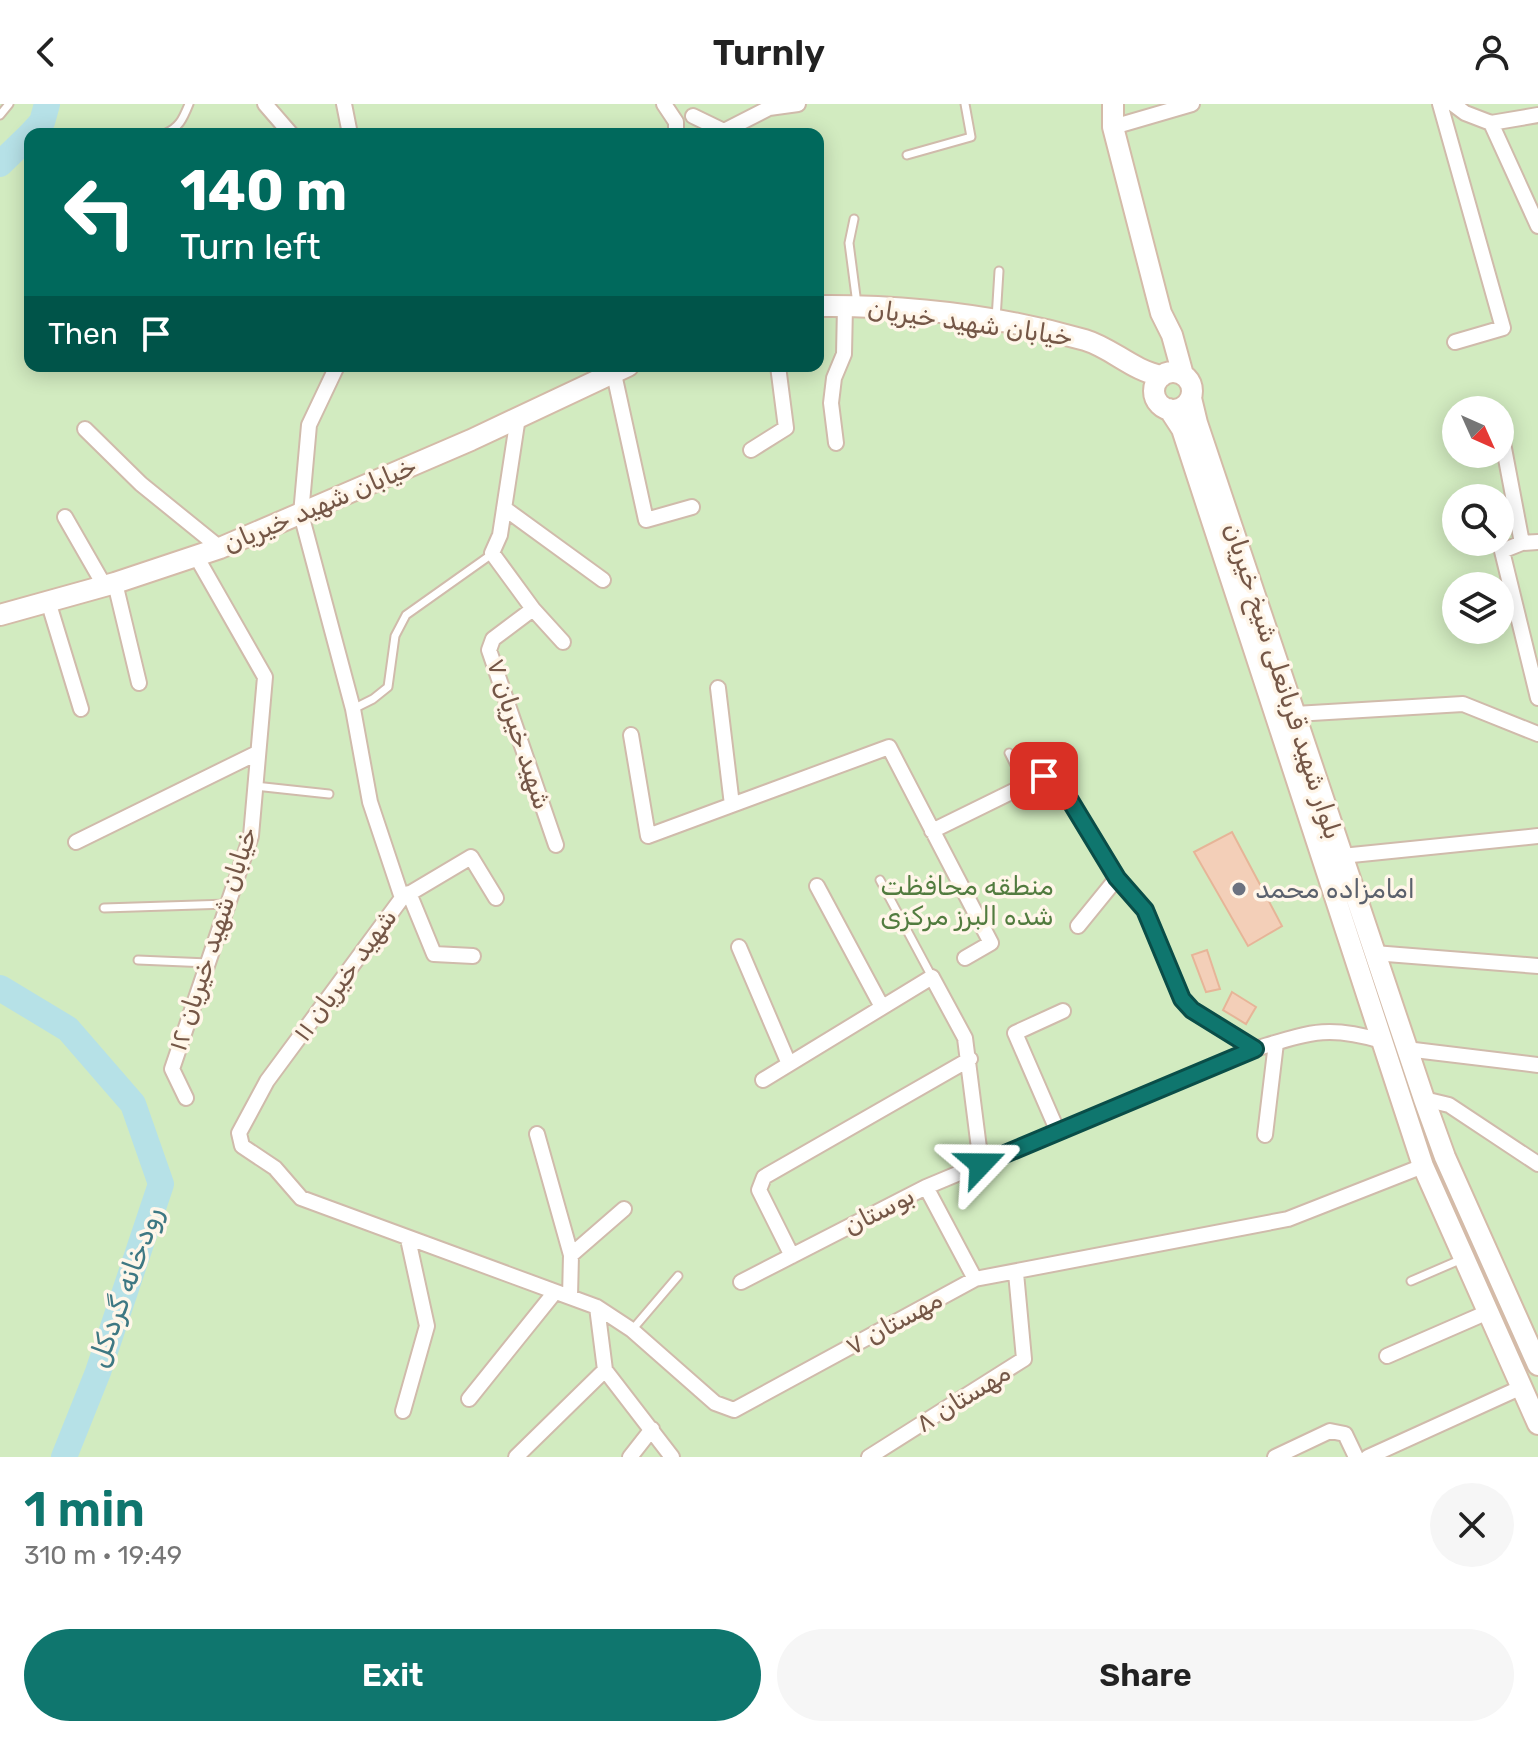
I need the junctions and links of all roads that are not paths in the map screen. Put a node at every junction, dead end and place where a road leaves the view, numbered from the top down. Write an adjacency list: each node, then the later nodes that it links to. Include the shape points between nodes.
1 (9, 104): 12 (lane)
2 (189, 104): 17 (lane)
3 (265, 104): 18 (street)
4 (344, 104): 19 (street)
5 (664, 104): 20 (street)
6 (798, 104): 22 (street, via 769,108)
7 (965, 104): 23 (lane, via 971,137)
8 (1113, 104): 16 (street)
9 (1192, 104): 16 (street)
10 (1440, 104): 30 (street, via 1503,328)
11 (1453, 104): 15 (street)
12 (0, 115)
13 (1538, 115): 15 (street)
14 (693, 116): 21 (street)
15 (1491, 123): 25 (street)
16 (1113, 127): 36 (street, via 1161,313 1172,335)
17 (176, 128)
18 (286, 128)
19 (349, 128)
20 (676, 128)
21 (718, 128)
22 (730, 128)
23 (907, 155)
24 (854, 219): 28 (lane, via 849,243)
25 (1538, 226)
26 (999, 271): 29 (lane)
27 (824, 306): 28 (street, خیابان شهید خیریان)
28 (851, 306): 29 (street, خیابان شهید خیریان); 41 (street, via 831,403)
29 (996, 322): 31 (street, خیابان شهید خیریان, via 1092,342)
30 (1455, 342)
31 (1118, 358): 36 (street, via 1148,373); 38 (street)
32 (334, 372): 46 (street, via 309,425)
33 (617, 372): 39 (street, خیابان شهید خیریان)
34 (621, 372): 44 (street, via 646,520)
35 (779, 372): 42 (street, via 786,428)
36 (1171, 374): 37 (street, via 1192,387); 38 (street, via 1155,385)
37 (1191, 398): 38 (street, via 1179,409); 48 (street, بلوار شهید قربانعلی شیخ خیریان)
38 (1162, 403): 48 (street, via 1182,429)
39 (518, 417): 45 (street); 46 (street, خیابان شهید خیریان)
40 (85, 429): 51 (street, via 141,484)
41 (836, 443)
42 (751, 450)
43 (1508, 468): 50 (street)
44 (692, 507)
45 (504, 508): 52 (street); 54 (street)
46 (301, 514): 51 (street, خیابان شهید خیریان); 64 (street, شهید خیریان ۱۱)
47 (65, 517): 55 (street)
48 (1220, 520): 65 (street, بلوار شهید قربانعلی شیخ خیریان); 78 (street)
49 (1538, 542): 50 (street)
50 (1522, 543): 62 (street, via 1502,551)
51 (220, 548): 53 (street, خیابان شهید خیریان)
52 (492, 553): 57 (street); 64 (lane, via 406,615 395,636 388,687)
53 (196, 556): 55 (street, خیابان شهید خیریان); 68 (street, خیابان شهید خیریان ۱۲, via 265,677)
54 (603, 580)
55 (110, 584): 56 (street, خیابان شهید خیریان); 60 (street)
56 (48, 601): 58 (street, خیابان شهید خیریان); 63 (street)
57 (533, 609): 59 (street); 77 (street, شهید خیریان ۷, via 493,639 489,650)
58 (0, 615)
59 (563, 642)
60 (139, 683)
61 (718, 688): 73 (street)
62 (1538, 698)
63 (81, 709)
64 (353, 709): 82 (street, شهید خیریان ۱۱, via 370,802)
65 (1295, 714): 66 (street, via 1463,704); 78 (street, بلوار شهید قربانعلی شیخ خیریان)
66 (1538, 734)
67 (631, 735): 73 (street, via 648,836)
68 (257, 753): 71 (street, خیابان شهید خیریان ۱۲); 76 (street)
69 (1009, 753): 70 (lane)
70 (1025, 785): 74 (street); 79 (street, via 1044,776 1060,784)
71 (255, 786): 72 (lane); 84 (street, خیابان شهید خیریان ۱۲, via 251,836)
72 (329, 794)
73 (732, 805): 74 (street, via 889,747)
74 (932, 831): 90 (street, via 991,943)
75 (1538, 836): 78 (street)
76 (76, 842)
77 (556, 845)
78 (1332, 859): 88 (street, بلوار شهید قربانعلی شیخ خیریان); 97 (street)
79 (1117, 878): 86 (street); 99 (street, via 1145,910 1182,999)
80 (880, 880): 94 (lane)
81 (817, 886): 95 (street)
82 (405, 896): 83 (street, via 471,857); 89 (street, via 434,954); 115 (street, شهید خیریان ۱۱, via 267,1081 239,1133 242,1146 275,1168 301,1198)
83 (496, 898)
84 (228, 904): 85 (lane); 92 (street, خیابان شهید خیریان ۱۲)
85 (104, 908)
86 (1078, 926)
87 (739, 947): 102 (street)
88 (1374, 953): 93 (street); 100 (street, بلوار شهید قربانعلی شیخ خیریان)
89 (473, 956)
90 (965, 958)
91 (138, 960): 92 (lane)
92 (208, 963): 105 (street, خیابان شهید خیریان ۱۲, via 172,1069)
93 (1538, 966)
94 (932, 977): 95 (street); 101 (street, via 965,1038)
95 (882, 1007): 102 (street)
96 (1063, 1011): 107 (street, via 1015,1033)
97 (1382, 1041): 98 (street, بوستان, via 1316,1031); 112 (street)
98 (1276, 1043): 99 (street, بوستان); 109 (street)
99 (1255, 1049): 107 (street, بوستان)
100 (1406, 1049): 103 (street); 106 (street, بلوار شهید قربانعلی شیخ خیریان)
101 (970, 1059): 110 (street); 117 (street, via 764,1177 759,1190)
102 (789, 1064): 104 (street)
103 (1538, 1065)
104 (763, 1080)
105 (186, 1098)
106 (1424, 1099): 111 (street, via 1449,1105); 130 (street, بلوار شهید قربانعلی شیخ خیریان)
107 (1058, 1132): 110 (street, بوستان)
108 (537, 1134): 116 (street)
109 (1265, 1135)
110 (981, 1164): 113 (street, بوستان)
111 (1538, 1164)
112 (1423, 1166): 118 (street); 119 (street, مهستان ۷, via 1288,1219)
113 (926, 1187): 117 (street, بوستان); 121 (street)
114 (624, 1209): 116 (street)
115 (408, 1239): 124 (street, مهستان ۷); 134 (street, via 427,1326)
116 (571, 1255): 125 (street)
117 (792, 1256): 123 (street, بوستان)
118 (1464, 1258): 122 (lane); 127 (street)
119 (1016, 1273): 121 (street, مهستان ۷); 140 (street, مهستان ۸, via 1024,1359)
120 (678, 1276): 128 (lane)
121 (975, 1279): 128 (street, مهستان ۷, via 734,1410 715,1403)
122 (1411, 1281)
123 (741, 1282)
124 (555, 1292): 125 (street, مهستان ۷); 133 (street)
125 (570, 1297): 126 (street, مهستان ۷)
126 (597, 1307): 128 (street, مهستان ۷); 131 (street)
127 (1488, 1312): 129 (street); 132 (street)
128 (632, 1330)
129 (1387, 1356)
130 (1537, 1358)
131 (605, 1370): 136 (street); 137 (street)
132 (1522, 1387): 135 (street); 143 (street)
133 (469, 1399)
134 (403, 1411)
135 (1538, 1424)
136 (652, 1429): 138 (street); 139 (street)
137 (516, 1457)
138 (630, 1457)
139 (672, 1457)
140 (869, 1457)
141 (1275, 1457): 142 (street, via 1330,1431 1345,1434)
142 (1356, 1457)
143 (1368, 1457)

